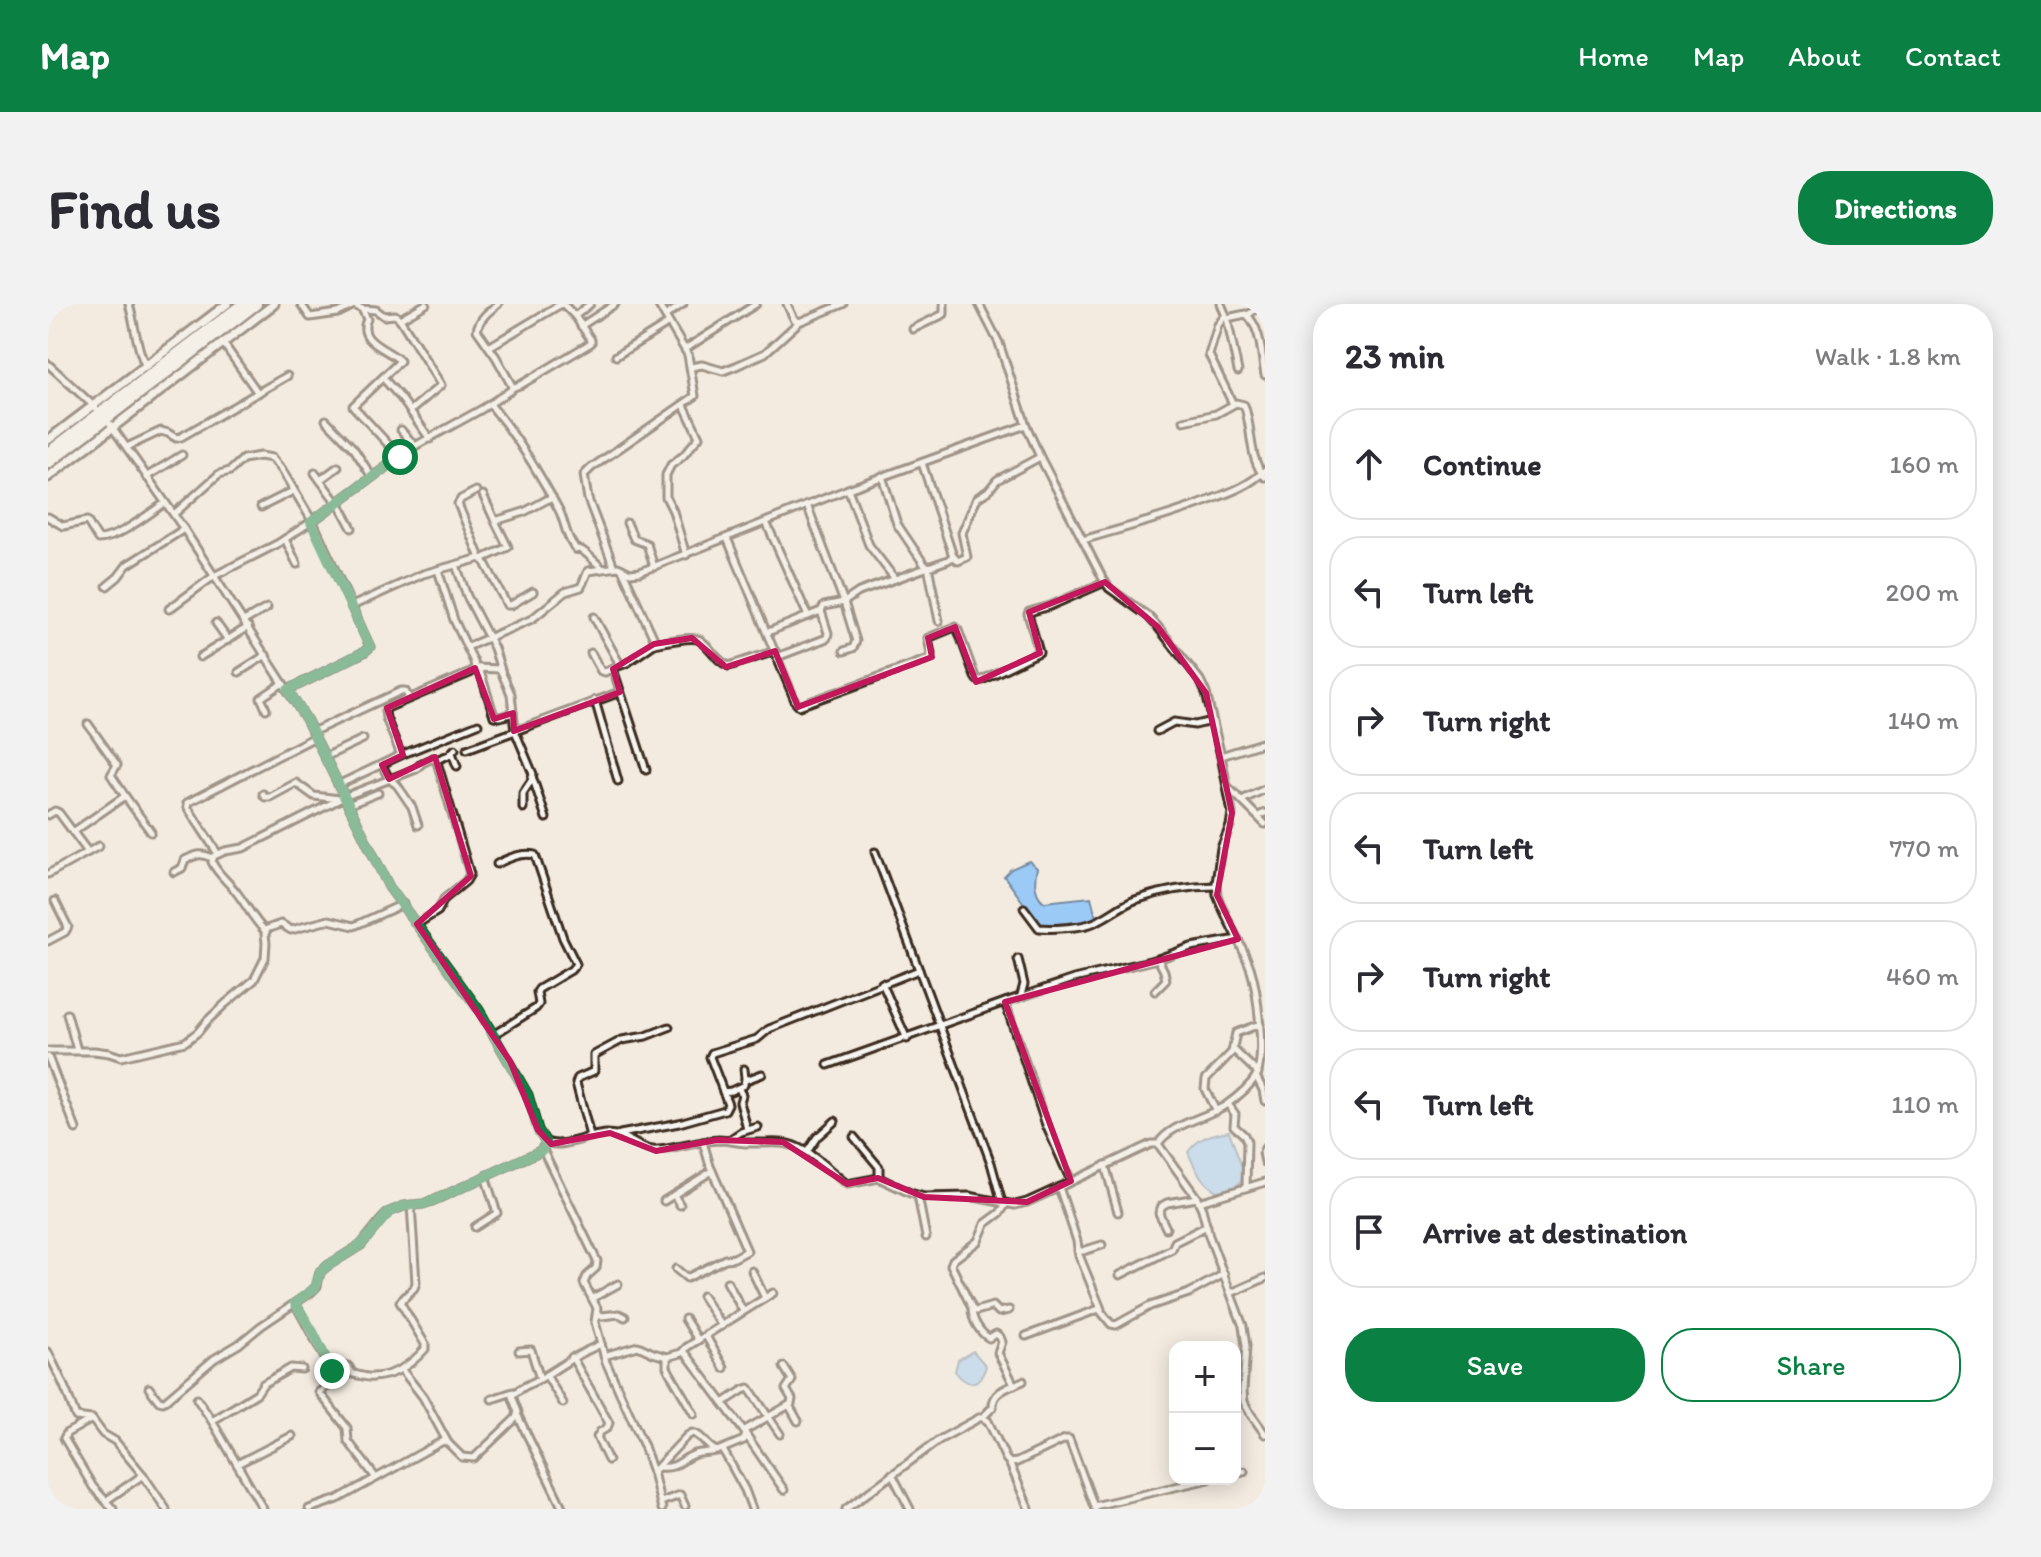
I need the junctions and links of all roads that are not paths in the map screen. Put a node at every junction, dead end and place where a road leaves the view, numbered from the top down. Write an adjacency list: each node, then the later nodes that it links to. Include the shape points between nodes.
1 (129, 304): 36 (street)
2 (227, 304): 36 (street)
3 (243, 304): 58 (highway)
4 (256, 304): 62 (highway)
5 (274, 304): 31 (street)
6 (301, 304): 21 (street, via 313,317 354,305)
7 (426, 304): 26 (street)
8 (498, 304): 32 (street, via 477,327)
9 (562, 304): 23 (street); 32 (street)
10 (590, 304): 23 (street)
11 (615, 304): 29 (street)
12 (658, 304): 24 (street)
13 (683, 304): 24 (street)
14 (756, 304): 33 (street)
15 (787, 304): 27 (street)
16 (843, 304): 27 (street)
17 (944, 304): 30 (street, via 944,314)
18 (979, 304): 51 (street, via 999,343)
19 (1221, 304): 25 (street)
20 (1262, 304): 22 (street)
21 (362, 309): 26 (street); 41 (street, via 369,337 400,361)
22 (1248, 315): 25 (street); 39 (street, via 1258,331)
23 (575, 316): 29 (street)
24 (665, 316): 28 (street)
25 (1226, 317): 38 (street); 45 (street, via 1218,325 1209,355)
26 (400, 319): 48 (street, via 441,385)
27 (799, 322): 37 (street, via 765,353 736,366 723,371)
28 (669, 323): 33 (street); 34 (street)
29 (581, 326): 42 (street, via 591,343)
30 (913, 329)
31 (223, 343): 43 (street); 52 (street)
32 (489, 347): 42 (street)
33 (685, 349): 37 (street)
34 (616, 356)
35 (48, 364): 47 (street)
36 (145, 365): 47 (street)
37 (691, 367): 46 (street, via 695,396)
38 (1238, 371)
39 (1265, 375)
40 (287, 376): 43 (street)
41 (383, 378): 48 (street); 60 (street, via 353,406)
42 (512, 388): 44 (street)
43 (258, 393): 57 (street, via 181,437 161,431)
44 (490, 404): 54 (street); 76 (street)
45 (1233, 404): 50 (street); 66 (street, via 1246,408 1254,453)
46 (684, 405): 92 (street, via 699,437 671,465 665,481); 100 (street, via 584,475 588,499)
47 (95, 407): 55 (street)
48 (410, 411): 54 (street)
49 (326, 420): 70 (street)
50 (1184, 421)
51 (1026, 425): 61 (street); 63 (street)
52 (112, 426): 57 (street); 68 (street)
53 (401, 430): 56 (street)
54 (430, 439): 56 (street)
55 (48, 440)
56 (415, 446): 60 (street)
57 (127, 447): 69 (street)
58 (48, 453)
59 (182, 455): 69 (street)
60 (400, 457): 70 (street)
61 (1040, 457): 91 (street); 93 (street, via 997,480 977,498 962,533 967,557 958,561)
62 (48, 463)
63 (922, 463): 67 (street); 93 (street)
64 (338, 467): 71 (street)
65 (315, 473): 71 (street)
66 (1264, 474): 91 (street, via 1188,509)
67 (882, 476): 72 (street); 98 (street, via 897,524)
68 (48, 477)
69 (146, 477): 77 (street)
70 (372, 477): 78 (street)
71 (320, 480): 78 (street)
72 (848, 489): 79 (street); 103 (street, via 869,545)
73 (293, 491): 80 (street); 81 (street, via 272,458 250,457 219,474); 84 (street)
74 (476, 491): 94 (street, via 458,504)
75 (483, 495): 83 (street)
76 (552, 497): 83 (street); 99 (street, via 574,547)
77 (165, 503): 81 (street); 82 (street, via 103,539 87,521 63,526)
78 (338, 503): 84 (street); 87 (street)
79 (807, 505): 85 (street); 107 (street)
80 (261, 507)
81 (174, 514): 88 (street)
82 (48, 517)
83 (495, 521): 94 (street, via 508,547)
84 (311, 522): 90 (street); 108 (street)
85 (766, 522): 89 (street); 112 (street)
86 (627, 523): 97 (street, via 636,540 647,544)
87 (352, 528)
88 (184, 529): 102 (street); 105 (street, via 127,565)
89 (727, 538): 92 (street); 117 (street)
90 (285, 539): 95 (street); 102 (street)
91 (1083, 540): 104 (street)
92 (686, 555): 97 (street)
93 (953, 556): 98 (street)
94 (481, 558): 96 (street); 106 (street, via 507,605)
95 (297, 564)
96 (456, 565): 101 (street); 118 (street)
97 (654, 567): 100 (street, via 635,573)
98 (927, 567): 103 (street); 114 (street)
99 (602, 568): 100 (street); 118 (street, via 588,571 581,587 565,592 532,619)
100 (618, 568): 120 (street)
101 (438, 570): 108 (street); 121 (street)
102 (214, 576): 110 (street); 116 (street)
103 (895, 579): 107 (street)
104 (1105, 582): 124 (street, via 1029,612 1038,654 979,681 955,627 928,638 929,659 799,706); 138 (street, via 1148,616 1180,652 1200,680)
105 (107, 586)
106 (533, 592)
107 (844, 602): 111 (street); 122 (street, via 856,641)
108 (352, 606): 132 (street, via 368,650)
109 (267, 608): 116 (street)
110 (169, 609)
111 (821, 611): 112 (street); 124 (street, via 827,638)
112 (808, 616): 117 (street)
113 (594, 617): 128 (street, via 618,661)
114 (939, 621)
115 (216, 623): 119 (street)
116 (246, 624): 119 (street); 125 (street)
117 (768, 632): 124 (street)
118 (489, 638): 121 (street); 129 (street)
119 (228, 640): 126 (street)
120 (654, 644): 124 (street, via 698,639 729,666); 128 (street)
121 (467, 647): 127 (street)
122 (844, 651)
123 (591, 653): 128 (street, via 601,671)
124 (776, 654)
125 (266, 655): 130 (street); 131 (street)
126 (200, 657)
127 (477, 668): 129 (street); 134 (street); 137 (street, via 494,716)
128 (616, 668): 133 (street)
129 (502, 671): 137 (street)
130 (239, 672)
131 (283, 683): 132 (street); 136 (street, via 261,698)
132 (288, 690): 143 (street)
133 (620, 692): 135 (street); 153 (street)
134 (409, 698): 143 (street, via 401,691); 147 (street, via 385,711)
135 (595, 700): 141 (street); 156 (street)
136 (266, 709)
137 (513, 713): 141 (street)
138 (1212, 721): 142 (street, via 1174,722); 148 (street)
139 (88, 724): 164 (street, via 117,765 111,775)
140 (478, 724): 147 (street)
141 (515, 731): 146 (street); 154 (street)
142 (1157, 731)
143 (314, 734): 149 (street); 180 (street, via 187,803)
144 (363, 739): 149 (street)
145 (1265, 742): 148 (street)
146 (467, 749)
147 (401, 755): 151 (street)
148 (1221, 756): 159 (street)
149 (325, 757): 158 (street)
150 (436, 760): 152 (street, via 453,751); 155 (street); 188 (street, via 470,874 438,911)
151 (382, 765): 155 (street); 158 (street)
152 (457, 766)
153 (646, 770)
154 (532, 778): 168 (street, via 523,793); 172 (street)
155 (389, 779): 157 (street); 174 (street, via 412,807)
156 (618, 781)
157 (377, 784): 161 (street); 165 (street)
158 (338, 785): 165 (street)
159 (1227, 785): 166 (street); 184 (street, via 1232,813)
160 (1265, 789): 166 (street)
161 (378, 793): 163 (street); 167 (street)
162 (263, 794): 165 (street, via 270,797 296,783 314,796)
163 (386, 795)
164 (125, 796): 175 (street); 176 (street)
165 (343, 798): 167 (street); 180 (street, via 243,848)
166 (1242, 800): 171 (street)
167 (348, 805): 186 (street)
168 (523, 808)
169 (1265, 813): 171 (street)
170 (48, 815): 175 (street, via 57,811)
171 (1258, 816): 173 (street)
172 (546, 818)
173 (1265, 824)
174 (418, 825)
175 (73, 832): 178 (street)
176 (151, 832)
177 (99, 846): 178 (street)
178 (88, 852): 183 (street)
179 (875, 852): 194 (street)
180 (215, 856): 182 (street, via 199,854); 189 (street, via 219,874)
181 (497, 864): 203 (street, via 535,855 576,964 539,989 536,1008)
182 (174, 872)
183 (48, 874)
184 (1216, 886): 187 (street, via 1188,886 1136,899 1084,925 1039,928); 190 (street)
185 (55, 901): 191 (street, via 68,927)
186 (403, 904): 188 (street); 189 (street, via 354,926 329,920 295,930 279,923)
187 (1024, 908)
188 (417, 924): 203 (street)
189 (265, 931): 205 (street, via 265,958 258,975 191,1038 121,1057)
190 (1238, 939): 193 (street); 200 (street)
191 (48, 941)
192 (1018, 959): 197 (street)
193 (1158, 959): 196 (street, via 1166,980); 197 (street)
194 (919, 970): 195 (street); 201 (street)
195 (882, 983): 204 (street); 216 (street, via 769,1029 757,1039 712,1053)
196 (1155, 991)
197 (1021, 996): 198 (street)
198 (1005, 1002): 201 (street); 239 (street, via 1046,1125)
199 (67, 1014): 205 (street)
200 (1262, 1022): 206 (street, via 1236,1033); 208 (street)
201 (940, 1026): 204 (street); 247 (street)
202 (669, 1027): 225 (street, via 622,1040 594,1055 594,1071 576,1083)
203 (493, 1035): 228 (street, via 528,1095)
204 (907, 1039): 210 (street)
205 (77, 1050): 207 (street)
206 (1234, 1050): 213 (street); 219 (street, via 1205,1082)
207 (48, 1051)
208 (1264, 1052): 213 (street)
209 (48, 1057): 222 (street)
210 (828, 1065)
211 (744, 1069): 214 (street)
212 (762, 1074): 214 (street)
213 (1257, 1074): 217 (street); 218 (street)
214 (745, 1081): 215 (street)
215 (739, 1089): 216 (street); 223 (street)
216 (723, 1092): 224 (street, via 725,1110)
217 (1265, 1101)
218 (1228, 1103): 219 (street); 242 (street, via 1234,1126 1247,1142)
219 (1216, 1111): 230 (street, via 1169,1132)
220 (835, 1121): 233 (street)
221 (758, 1127): 223 (street)
222 (76, 1129)
223 (747, 1129): 227 (street)
224 (619, 1135): 225 (street); 229 (street, via 656,1151)
225 (590, 1136): 228 (street, via 556,1145)
226 (854, 1137): 238 (street, via 879,1167)
227 (729, 1140): 229 (street); 233 (street, via 783,1142)
228 (546, 1142): 232 (street)
229 (703, 1142): 236 (street)
230 (1158, 1144): 235 (street); 245 (street)
231 (1265, 1148): 234 (street)
232 (542, 1150): 237 (street); 267 (street, via 597,1261 584,1281)
233 (807, 1152): 238 (street, via 847,1184)
234 (1265, 1162)
235 (1105, 1165): 239 (street); 250 (street)
236 (712, 1171): 243 (street); 257 (street, via 747,1251 687,1278)
237 (485, 1176): 248 (street, via 435,1200); 252 (street, via 497,1213)
238 (879, 1178): 244 (street)
239 (1071, 1181): 241 (street)
240 (1265, 1182): 242 (street)
241 (1059, 1187): 247 (street, via 1027,1202); 256 (street)
242 (1246, 1187): 245 (street)
243 (674, 1195): 246 (street); 249 (street)
244 (918, 1196): 247 (street, via 969,1196); 254 (street)
245 (1198, 1200): 251 (street); 253 (street, via 1162,1206)
246 (664, 1201)
247 (1004, 1204): 270 (street, via 978,1241 951,1263)
248 (411, 1205): 269 (street, via 385,1216 361,1245 320,1272 315,1288); 291 (street, via 416,1283 400,1302 426,1346)
249 (680, 1205)
250 (1118, 1212)
251 (1207, 1226): 259 (street); 260 (street)
252 (475, 1227)
253 (1166, 1228)
254 (926, 1237)
255 (1102, 1245): 256 (street)
256 (1078, 1251): 271 (street)
257 (676, 1269)
258 (752, 1271): 268 (street)
259 (1224, 1274): 265 (street); 271 (street, via 1116,1325)
260 (1120, 1275)
261 (1265, 1278): 265 (street)
262 (727, 1282): 273 (street)
263 (618, 1284): 267 (street)
264 (773, 1293): 268 (street)
265 (1231, 1293): 310 (street, via 1246,1346 1244,1402)
266 (702, 1296): 277 (street)
267 (593, 1298): 274 (street)
268 (765, 1298): 273 (street)
269 (295, 1303): 292 (street); 296 (street, via 163,1402)
270 (972, 1309): 272 (street); 295 (street, via 986,1337 1000,1337 998,1353)
271 (1101, 1309): 279 (street)
272 (1009, 1310)
273 (743, 1311): 277 (street)
274 (597, 1312): 275 (street); 281 (street)
275 (625, 1317)
276 (685, 1319): 280 (street)
277 (722, 1326): 278 (street)
278 (706, 1336): 280 (street); 289 (street)
279 (1026, 1336)
280 (698, 1340): 284 (street)
281 (601, 1344): 285 (street); 286 (street)
282 (519, 1351): 293 (street, via 531,1350)
283 (48, 1352): 307 (street, via 76,1417)
284 (682, 1352): 287 (street); 301 (street)
285 (604, 1356): 287 (street, via 638,1346); 320 (street)
286 (572, 1357): 293 (street); 317 (street, via 609,1423 597,1437)
287 (667, 1357): 303 (street, via 670,1373)
288 (784, 1367): 302 (street, via 792,1380 786,1389 792,1399)
289 (724, 1368)
290 (302, 1369): 308 (street, via 292,1367 279,1374)
291 (402, 1370): 292 (street, via 373,1378 353,1374 346,1365); 314 (street)
292 (332, 1371): 325 (street, via 335,1381 319,1392)
293 (543, 1377): 297 (street); 300 (street)
294 (1023, 1381): 295 (street)
295 (1014, 1385): 306 (street, via 995,1395)
296 (149, 1388)
297 (516, 1391): 299 (street); 304 (street, via 512,1396)
298 (197, 1399): 308 (street)
299 (492, 1399)
300 (563, 1403)
301 (723, 1403): 305 (street, via 749,1388); 311 (street)
302 (789, 1405): 305 (street); 309 (street)
303 (694, 1414)
304 (517, 1415): 314 (street, via 474,1458 462,1457); 336 (street)
305 (769, 1416): 311 (street); 312 (street)
306 (983, 1417): 318 (street); 323 (street)
307 (92, 1419): 324 (street); 328 (street, via 64,1438 93,1487)
308 (212, 1421): 319 (street)
309 (798, 1421)
310 (1264, 1431)
311 (746, 1433): 315 (street, via 744,1440); 327 (street)
312 (780, 1434)
313 (292, 1436): 319 (street)
314 (448, 1443): 325 (street, via 439,1442)
315 (723, 1450): 316 (street); 337 (street)
316 (715, 1451): 320 (street); 320 (street, via 692,1433)
317 (608, 1460)
318 (1009, 1462): 331 (street, via 1069,1439); 340 (street)
319 (237, 1464): 334 (street)
320 (656, 1469): 329 (street)
321 (1244, 1471): 322 (street)
322 (1241, 1472)
323 (892, 1474): 338 (street); 339 (street)
324 (143, 1475): 328 (street); 333 (street)
325 (376, 1478): 335 (street)
326 (1185, 1485): 331 (street)
327 (784, 1490)
328 (107, 1500): 332 (street)
329 (662, 1506): 330 (street, via 680,1495)
330 (685, 1506)
331 (1093, 1508)
332 (112, 1509)
333 (166, 1509)
334 (263, 1509)
335 (309, 1509)
336 (563, 1509)
337 (752, 1509)
338 (846, 1509)
339 (910, 1509)
340 (1029, 1509)

